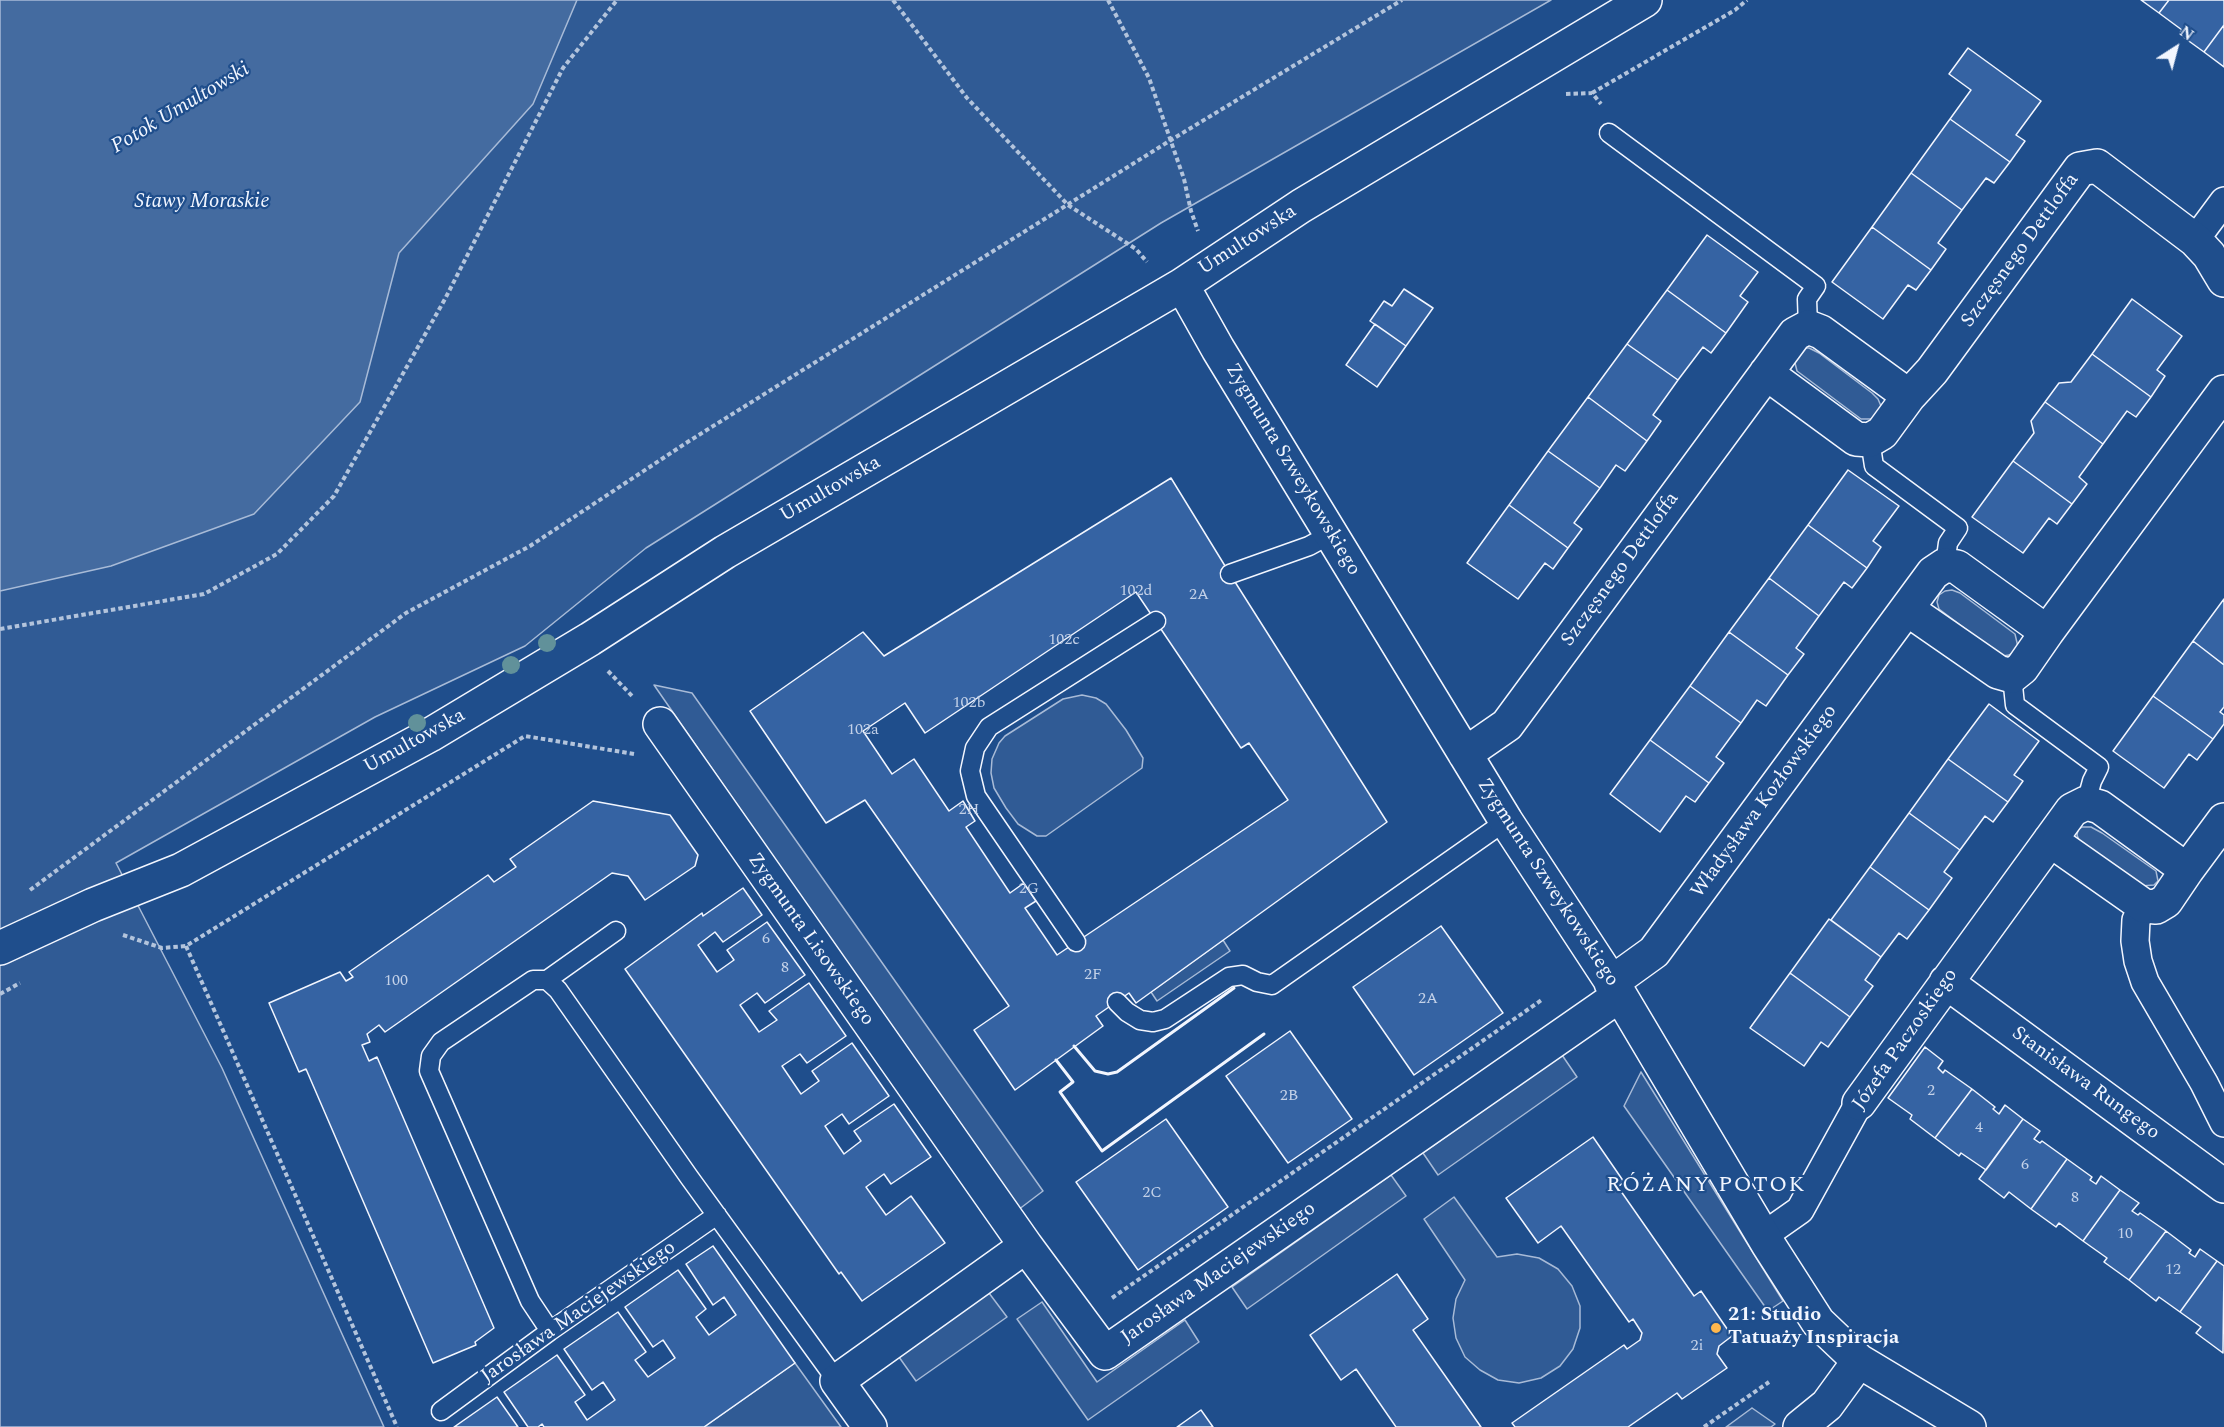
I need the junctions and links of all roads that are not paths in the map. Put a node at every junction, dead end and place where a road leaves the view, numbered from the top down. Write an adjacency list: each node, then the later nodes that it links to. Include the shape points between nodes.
1 (1644, 0): 6 (street, Umultowska, via 1301,206)
2 (1609, 133): 7 (lane, via 1816,286 1807,299)
3 (2224, 201): 4 (street)
4 (2195, 240): 5 (street, Szczęsnego Dettloffa); 10 (street, Szczęsnego Dettloffa, via 2097,166 2080,169 1932,371)
5 (2224, 280)
6 (1182, 285): 12 (street, Zygmunta Szweykowskiego); 29 (street, Umultowska, via 725,552 430,735 182,870)
7 (1808, 327): 8 (street, Szczęsnego Dettloffa, via 1795,334); 10 (street, via 1821,332)
8 (1766, 373): 11 (street, via 1856,439); 20 (street, Szczęsnego Dettloffa, via 1507,725)
9 (2224, 392): 17 (street)
10 (1909, 396): 11 (street, Szczęsnego Dettloffa, via 1882,433)
11 (1870, 440): 13 (lane, via 1874,466 1958,528 1948,543)
12 (1331, 534): 14 (lane, via 1309,546); 20 (street, Zygmunta Szweykowskiego)
13 (1945, 565): 15 (street, Władysława Kozłowskiego, via 1933,573); 17 (street, via 1958,567)
14 (1230, 574)
15 (1907, 609): 18 (street, via 1998,672); 32 (street, Władysława Kozłowskiego, via 1654,952)
16 (1156, 621): 28 (lane, via 989,727 975,748 971,764 976,796)
17 (2047, 632): 18 (street)
18 (2012, 676): 21 (lane, via 2015,705 2099,768)
19 (660, 724): 39 (street, Zygmunta Lisowskiego)
20 (1465, 754): 23 (street, Zygmunta Szweykowskiego)
21 (2086, 803): 24 (street, Józefa Paczoskiego, via 2072,810); 25 (street, via 2100,807)
22 (2224, 819): 25 (street)
23 (1506, 821): 32 (street, Zygmunta Szweykowskiego); 33 (lane, via 1272,985 1243,975 1229,977 1166,1019 1153,1022 1140,1020)
24 (2050, 840): 26 (street); 31 (street, Józefa Paczoskiego)
25 (2187, 870): 26 (street, via 2166,901 2156,907)
26 (2144, 906): 35 (street, via 2136,920 2135,941 2145,982)
27 (616, 931): 30 (lane)
28 (1076, 942)
29 (0, 948)
30 (547, 980): 37 (lane, via 558,990); 40 (lane, via 533,980 441,1042 430,1056 429,1071 530,1301)
31 (1946, 982): 34 (street, Józefa Paczoskiego); 36 (street, Stanisława Rungego)
32 (1615, 989): 38 (street, Zygmunta Szweykowskiego); 39 (street, Jarosława Maciejewskiego, via 1105,1353)
33 (1117, 1002)
34 (1859, 1103): 38 (street, Józefa Paczoskiego, via 1800,1210)
35 (2224, 1123)
36 (2224, 1186)
37 (717, 1215): 40 (lane, Jarosława Maciejewskiego); 42 (lane)
38 (1763, 1236): 41 (street, Zygmunta Szweykowskiego, via 1818,1322)
39 (1026, 1246): 42 (street)
40 (550, 1330): 43 (lane, Jarosława Maciejewskiego)
41 (1859, 1361): 45 (street, via 1827,1406); 46 (street, Zygmunta Szweykowskiego)
42 (837, 1381): 44 (street)
43 (441, 1411)
44 (870, 1427)
45 (1800, 1427)
46 (1969, 1427)

